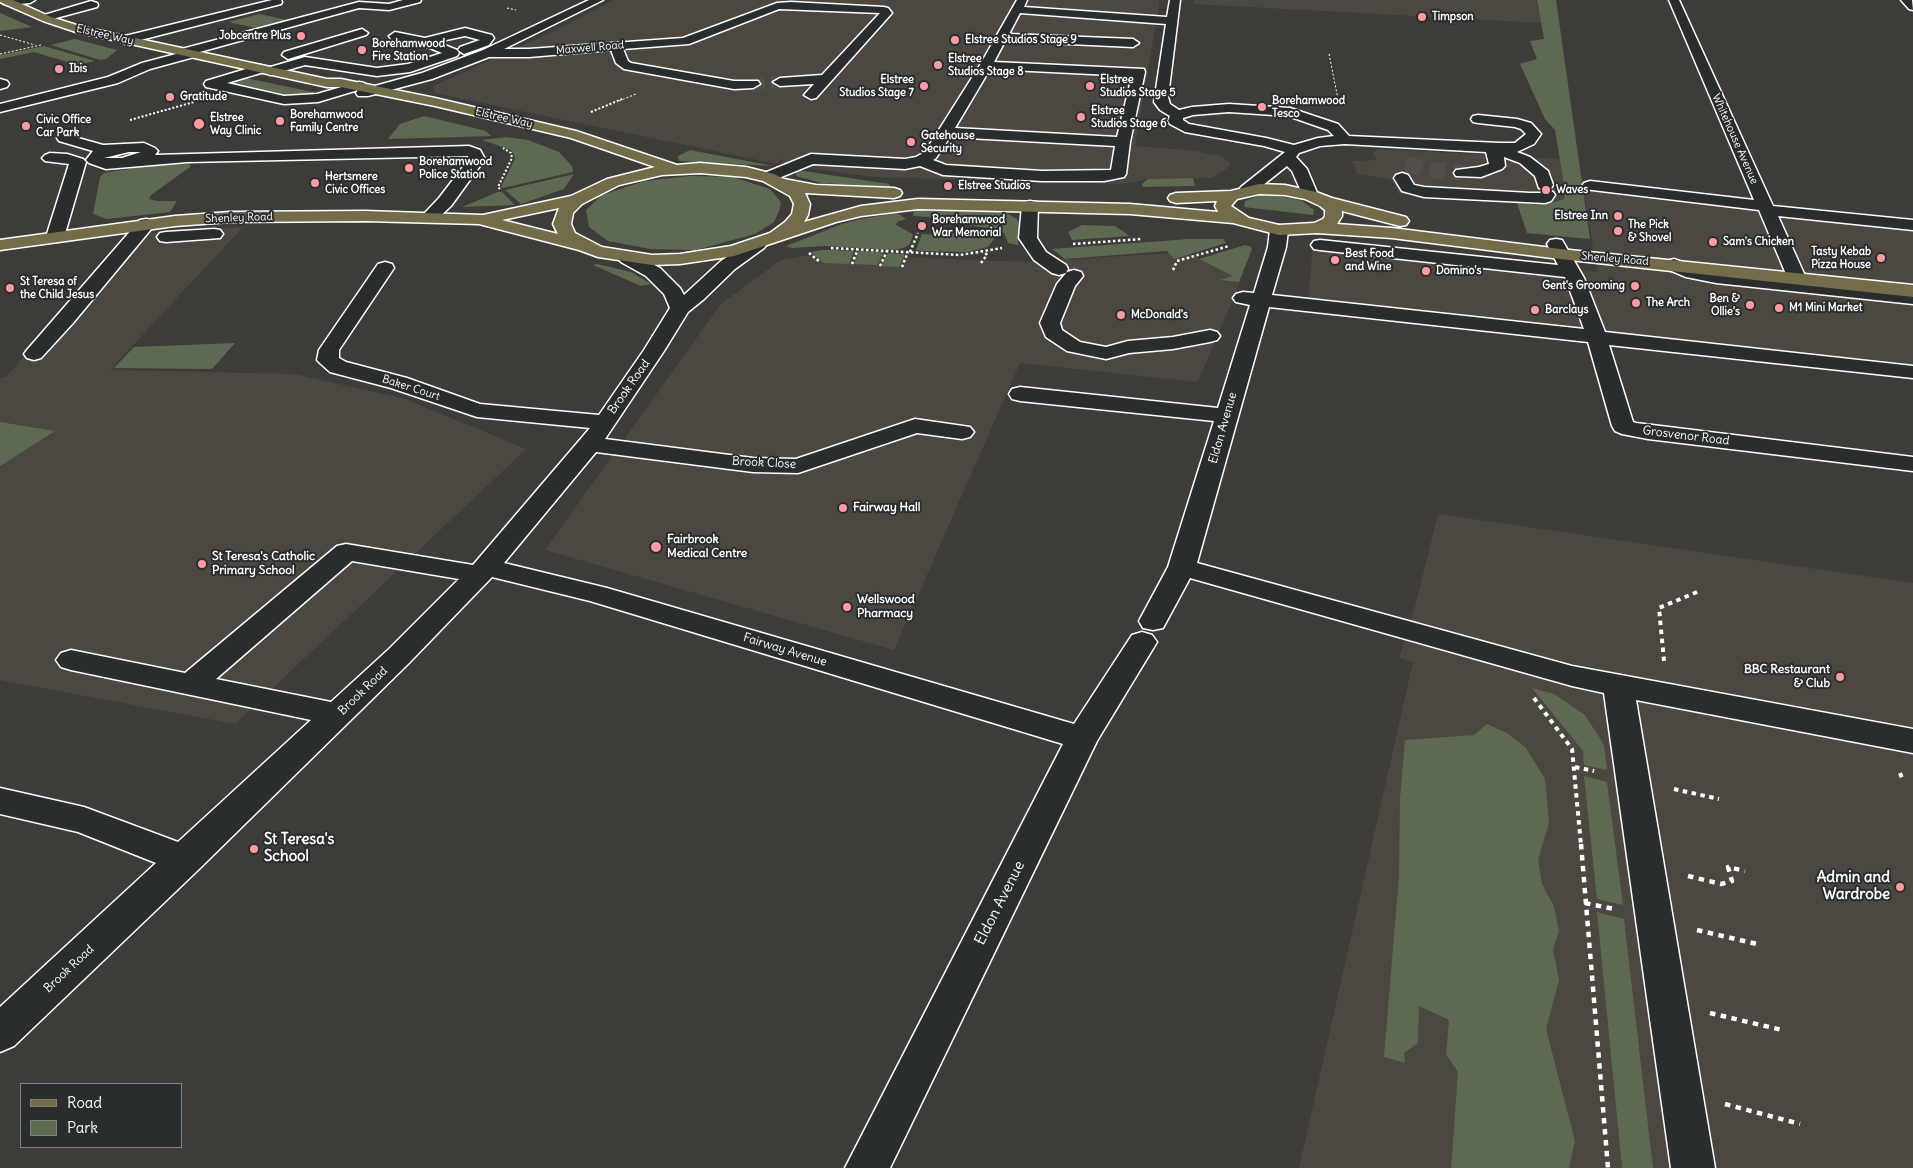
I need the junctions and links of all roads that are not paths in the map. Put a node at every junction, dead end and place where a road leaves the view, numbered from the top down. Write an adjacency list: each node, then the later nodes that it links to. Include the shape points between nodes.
1 (30, 0): 7 (street)
2 (416, 0): 28 (street, via 389,7 359,5)
3 (598, 0): 14 (street, Maxwell Road)
4 (1175, 0): 15 (street)
5 (1674, 0): 71 (street, Whitehouse Avenue)
6 (1906, 0): 11 (street)
7 (6, 1): 12 (main road, Elstree Way)
8 (277, 2): 20 (street)
9 (91, 4): 12 (street)
10 (1020, 5): 15 (street); 19 (street)
11 (1913, 7)
12 (44, 18): 20 (main road, Elstree Way)
13 (582, 20): 14 (street)
14 (553, 21): 16 (street); 27 (street, Maxwell Road)
15 (1173, 21): 44 (street, via 1161,102)
16 (532, 22)
17 (362, 33): 30 (street, via 282,55)
18 (395, 36): 21 (street)
19 (1002, 37): 22 (street); 31 (street)
20 (125, 40): 26 (main road, Elstree Way)
21 (425, 42): 29 (street); 29 (street, via 460,32 488,38)
22 (1133, 43)
23 (229, 44): 25 (street)
24 (616, 46): 27 (street, Maxwell Road, via 529,53); 35 (street, Maxwell Road, via 693,39 777,6 884,10 886,13); 37 (street, via 622,63 628,66 734,85)
25 (248, 48)
26 (169, 49): 28 (main road, Elstree Way); 32 (street, via 146,62)
27 (487, 52): 34 (street, Maxwell Road)
28 (186, 53): 32 (street); 33 (main road, Elstree Way)
29 (453, 53): 30 (street, via 410,68 377,72)
30 (305, 61): 33 (street)
31 (986, 65): 46 (street); 49 (street, via 1139,72)
32 (146, 66): 39 (street, via 124,77)
33 (265, 70): 38 (main road, Elstree Way, via 330,86); 38 (street, Maxwell Road, via 211,84 284,100 318,98)
34 (427, 76): 38 (street, Maxwell Road); 42 (street, Maxwell Road, via 411,85)
35 (825, 79): 36 (street); 40 (street)
36 (780, 82)
37 (753, 84)
38 (361, 89): 42 (main road, Elstree Way); 66 (main road, Elstree Way, via 563,139 588,149 602,165 604,177)
39 (59, 93): 41 (street, via 36,90); 43 (street)
40 (811, 94)
41 (0, 95)
42 (407, 95): 60 (main road, Elstree Way, via 576,134 643,159)
43 (0, 108)
44 (1177, 115): 48 (street, via 1192,111 1306,117 1333,127); 53 (street, via 1175,121 1185,128 1266,142)
45 (1478, 118): 51 (street, via 1517,123 1534,134 1518,147)
46 (947, 132): 49 (street); 57 (street, via 931,156)
47 (64, 138): 54 (street, via 100,149)
48 (1345, 140): 50 (street); 53 (street, via 1318,142)
49 (1123, 142): 57 (street, via 1118,174 1104,176 943,170)
50 (1390, 143): 51 (street); 56 (street)
51 (1492, 148): 61 (street, via 1498,158 1497,166 1481,172); 62 (street, via 1526,160 1542,174 1545,198 1424,192 1408,188)
52 (148, 149): 54 (street, via 138,147); 55 (street); 59 (street, via 149,154)
53 (1291, 154): 65 (street); 68 (street)
54 (105, 157): 58 (street); 58 (street, via 73,154 50,158); 59 (street); 79 (street, via 88,173)
55 (187, 157): 59 (street); 72 (street, via 475,153 477,159)
56 (1396, 158)
57 (921, 161): 63 (street, via 906,164 811,159)
58 (78, 162): 79 (street)
59 (131, 162)
60 (678, 168): 63 (main road, Shenley Road, via 722,169); 66 (main road, via 639,175)
61 (1462, 173)
62 (1402, 178)
63 (776, 180): 67 (main road, Shenley Road, via 816,190 861,193 1191,199); 80 (main road, via 797,193 802,204 800,215)
64 (1590, 186): 71 (street)
65 (1248, 190): 67 (main road, Shenley Road); 68 (main road, Shenley Road, via 1278,189)
66 (592, 191): 69 (main road)
67 (1231, 196): 74 (main road, via 1224,206)
68 (1318, 198): 81 (main road, via 1333,209 1334,216); 86 (main road, Shenley Road, via 1426,227 1484,237)
69 (576, 200): 75 (main road, Shenley Road); 85 (main road, via 565,212 562,224 568,236)
70 (1030, 206): 74 (main road, Shenley Road, via 1130,209); 80 (main road, Shenley Road, via 890,206 831,218); 96 (street, via 1028,238 1040,256 1067,272 1066,284 1050,323 1061,340 1074,347 1139,358 1164,357 1191,348)
71 (1766, 208): 77 (street); 90 (street, Whitehouse Avenue)
72 (430, 216): 73 (main road, Shenley Road); 75 (main road, Shenley Road)
73 (230, 217): 76 (main road, Shenley Road); 82 (street, via 209,240)
74 (1234, 218): 78 (main road, Shenley Road, via 1254,226)
75 (479, 219): 85 (main road, Shenley Road)
76 (146, 224): 79 (main road, Shenley Road); 98 (street)
77 (1913, 226)
78 (1279, 230): 81 (main road, Shenley Road); 94 (street, Eldon Avenue, via 1277,248)
79 (62, 236): 84 (main road, Shenley Road)
80 (777, 236): 83 (main road, Shenley Road)
81 (1318, 236): 86 (main road, Shenley Road, via 1392,234)
82 (166, 237)
83 (758, 244): 87 (main road, Shenley Road, via 680,259); 95 (street, Brook Road, via 728,265)
84 (0, 245)
85 (584, 246): 87 (main road, Shenley Road)
86 (1562, 257): 88 (main road, Shenley Road); 90 (main road, Shenley Road); 97 (street, Grosvenor Road)
87 (627, 258): 95 (street, via 653,272 673,292)
88 (1674, 265): 90 (main road, Shenley Road); 93 (street, via 1692,273 1716,277)
89 (385, 268): 103 (street, Baker Court, via 329,350 328,360 338,367 399,383 477,410)
90 (1794, 273): 91 (main road, Shenley Road); 92 (main road, Shenley Road)
91 (1913, 281)
92 (1913, 291)
93 (1913, 298)
94 (1252, 299): 97 (street); 101 (street, Eldon Avenue)
95 (680, 308): 103 (street, Brook Road)
96 (1210, 336)
97 (1596, 336): 99 (street); 104 (street, Grosvenor Road, via 1623,426 1630,429)
98 (34, 354)
99 (1913, 372)
100 (1020, 394): 101 (street)
101 (1227, 416): 105 (street, Eldon Avenue)
102 (962, 432): 103 (street, Brook Close, via 915,426 798,466 753,465)
103 (597, 433): 106 (street, Brook Road)
104 (1913, 464)
105 (1182, 567): 109 (street); 111 (street, Eldon Avenue, via 1148,632)
106 (482, 570): 108 (street, Fairway Avenue, via 346,552); 110 (street, Brook Road); 111 (street, Fairway Avenue, via 597,594)
107 (71, 660): 108 (street)
108 (190, 685): 110 (street)
109 (1618, 686): 112 (street); 117 (street)
110 (338, 715): 114 (street, Brook Road)
111 (1082, 738): 116 (street, Eldon Avenue)
112 (1913, 741)
113 (0, 801): 114 (street, via 84,820)
114 (185, 860): 115 (street, Brook Road)
115 (0, 1034)
116 (866, 1168)
117 (1693, 1168)

